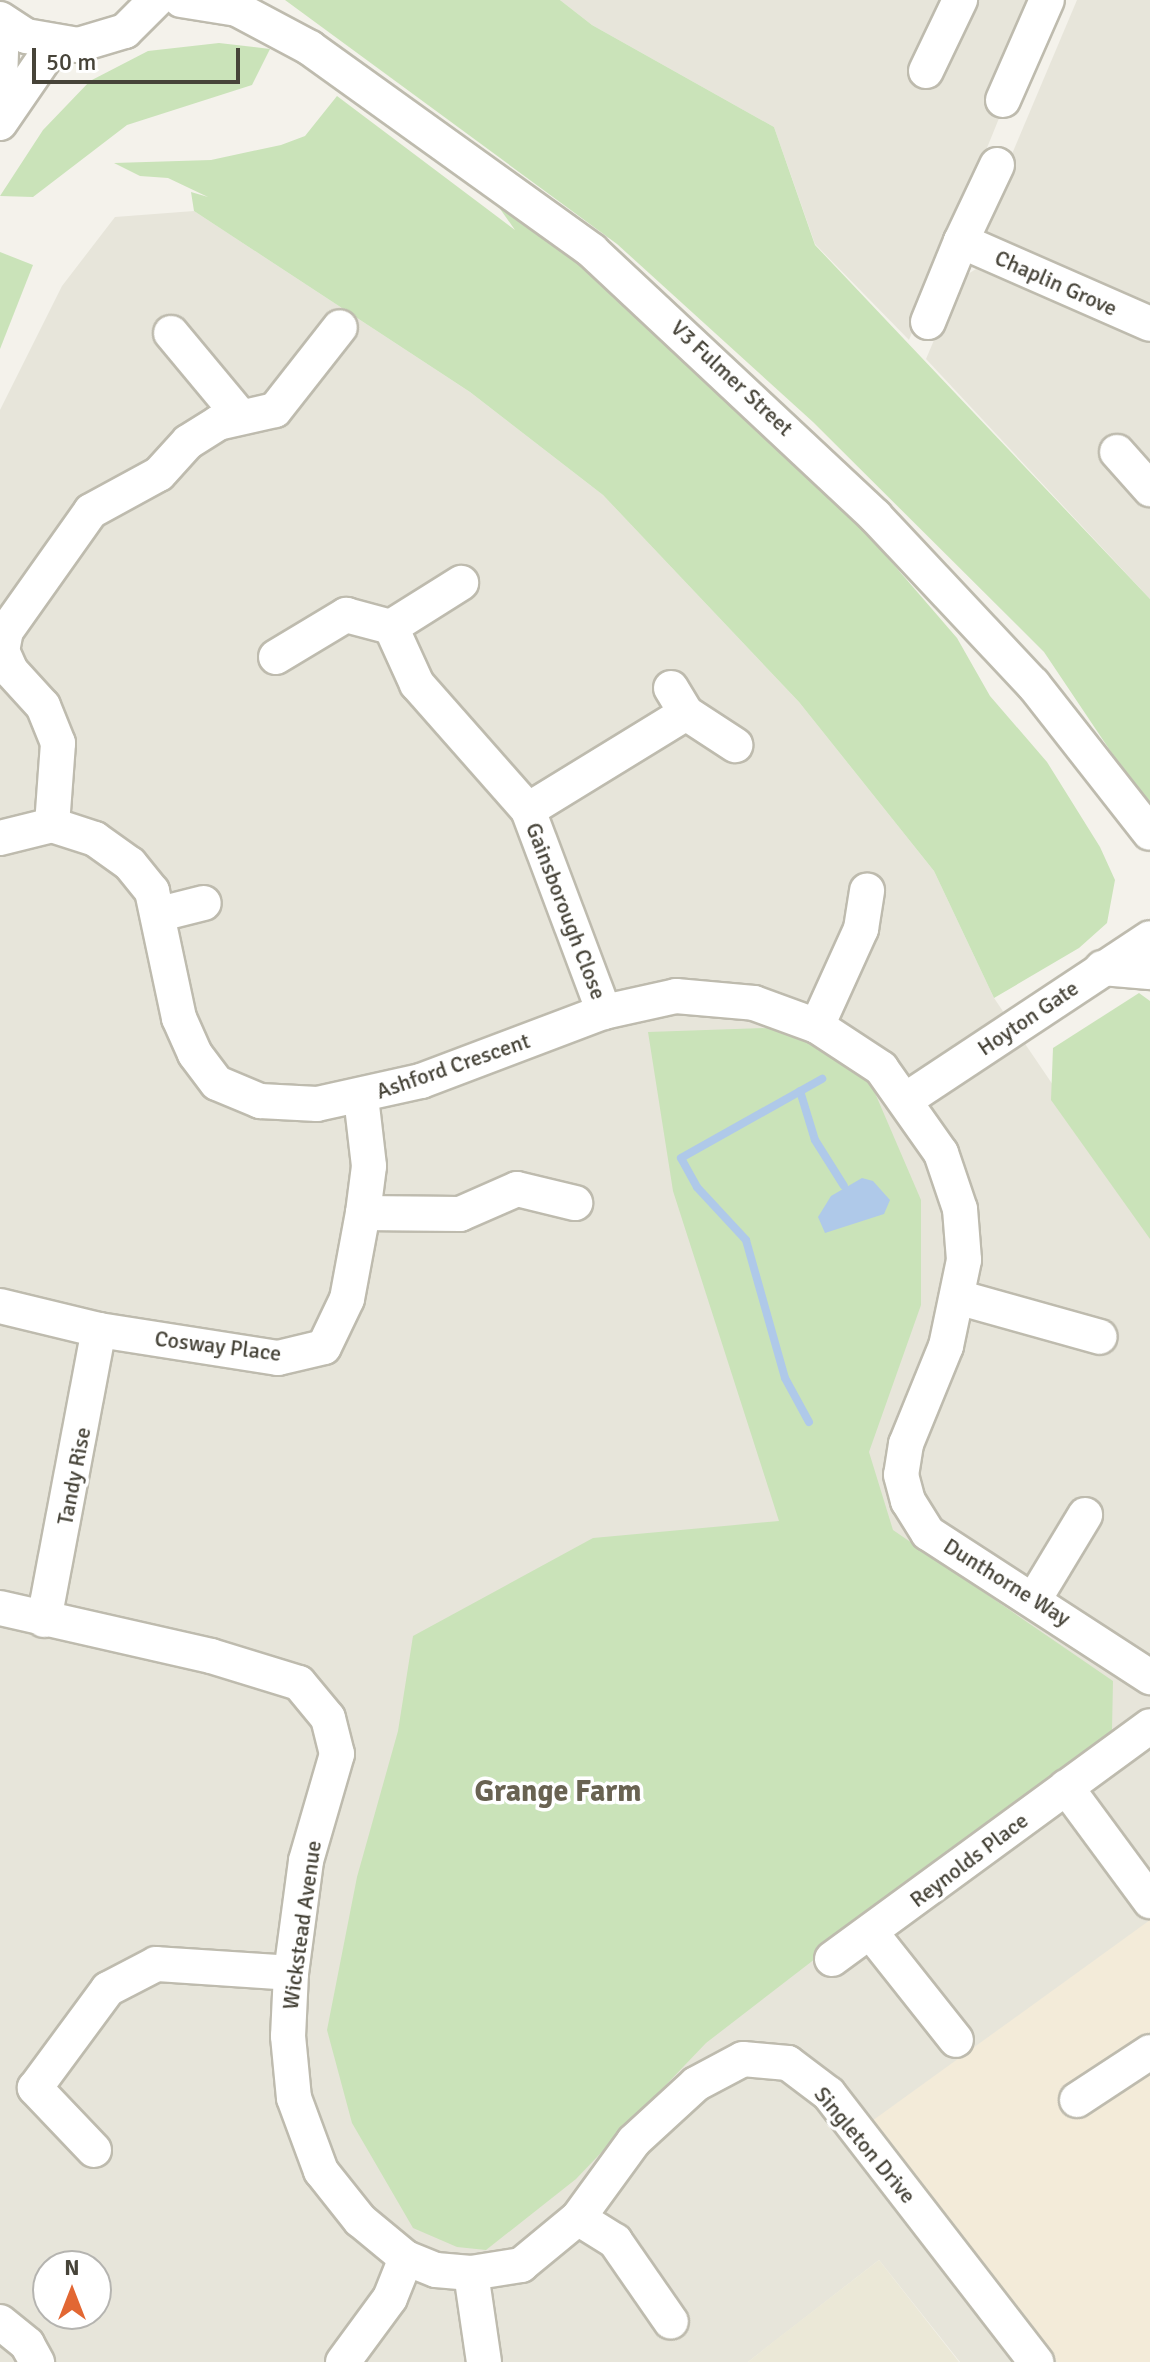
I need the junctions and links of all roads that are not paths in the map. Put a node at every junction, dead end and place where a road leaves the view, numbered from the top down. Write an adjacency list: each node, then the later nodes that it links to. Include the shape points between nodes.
1 (156, 0): 7 (street, via 125,31 103,41)
2 (181, 0): 5 (street, V3 Fulmer Street)
3 (960, 0): 8 (street)
4 (1036, 3): 10 (street)
5 (233, 4): 27 (street, V3 Fulmer Street, via 310,48 592,251 789,431 1033,684)
6 (1, 20): 7 (street); 9 (street)
7 (54, 44): 11 (street)
8 (926, 71)
9 (0, 82)
10 (1003, 100)
11 (0, 123)
12 (997, 165): 13 (street)
13 (961, 241): 14 (street); 15 (street, Chaplin Grove)
14 (928, 322)
15 (1150, 324)
16 (340, 327): 18 (street, via 275,410)
17 (171, 333): 18 (street)
18 (241, 417): 26 (street, via 218,423 188,442 159,474 91,511 6,631 2,651 11,671 43,706 58,743)
19 (1117, 452): 20 (street)
20 (1150, 489)
21 (461, 583): 22 (street)
22 (391, 627): 23 (street, via 346,615); 25 (street, Gainsborough Close, via 417,684)
23 (276, 657)
24 (735, 745): 25 (street, Gainsborough Close, via 678,700)
25 (528, 810): 35 (street, Gainsborough Close)
26 (52, 825): 28 (street); 31 (street, Ashford Crescent, via 95,839 130,864 152,891)
27 (1150, 833)
28 (0, 838)
29 (867, 890): 36 (street, via 861,929)
30 (204, 903): 31 (street)
31 (160, 914): 37 (street, Ashford Crescent, via 179,1018 195,1054 217,1083 260,1101 317,1104)
32 (1150, 938): 33 (street, Hoyton Gate)
33 (1102, 968): 34 (street); 38 (street, Hoyton Gate)
34 (1150, 972)
35 (604, 1012): 36 (street, Ashford Crescent, via 676,996 754,1003); 37 (street, Ashford Crescent, via 421,1081)
36 (817, 1026): 38 (street, Ashford Crescent, via 881,1068)
37 (361, 1097): 40 (street, Cosway Place, via 369,1166)
38 (907, 1099): 41 (street, Dunthorne Way, via 941,1153 960,1209 964,1260)
39 (575, 1203): 40 (street, via 517,1189 460,1214)
40 (363, 1213): 43 (street, Cosway Place, via 347,1299 324,1347 278,1358)
41 (957, 1297): 44 (street); 46 (street, Dunthorne Way, via 946,1346 906,1444 901,1475 908,1501 928,1533)
42 (0, 1306): 43 (street, Cosway Place)
43 (99, 1330): 48 (street, Tandy Rise)
44 (1100, 1337)
45 (1085, 1515): 46 (street)
46 (1035, 1598): 49 (street, Dunthorne Way)
47 (0, 1608): 48 (street, Wickstead Avenue)
48 (44, 1620): 55 (street, Wickstead Avenue, via 211,1656 299,1683 328,1718 337,1754 306,1861)
49 (1150, 1677)
50 (1150, 1726): 51 (street, Reynolds Place)
51 (1066, 1787): 52 (street); 53 (street, Reynolds Place)
52 (1150, 1901)
53 (872, 1934): 54 (street, Reynolds Place); 56 (street)
54 (832, 1959)
55 (291, 1973): 59 (street, via 156,1964 108,1989 35,2088); 61 (street, Wickstead Avenue, via 288,2036 294,2098 321,2171 360,2220)
56 (956, 2040)
57 (1150, 2052): 58 (street)
58 (1077, 2100)
59 (94, 2150)
60 (578, 2218): 62 (street, Singleton Drive, via 521,2265); 64 (street, via 615,2241); 68 (street, Singleton Drive, via 634,2141 696,2084 743,2059 788,2063 829,2094)
61 (406, 2258): 62 (street, Singleton Drive, via 436,2270); 66 (street, via 390,2298)
62 (471, 2273): 67 (street)
63 (0, 2322): 65 (street, via 27,2344)
64 (671, 2322)
65 (37, 2362)
66 (343, 2362)
67 (484, 2362)
68 (1036, 2362)

